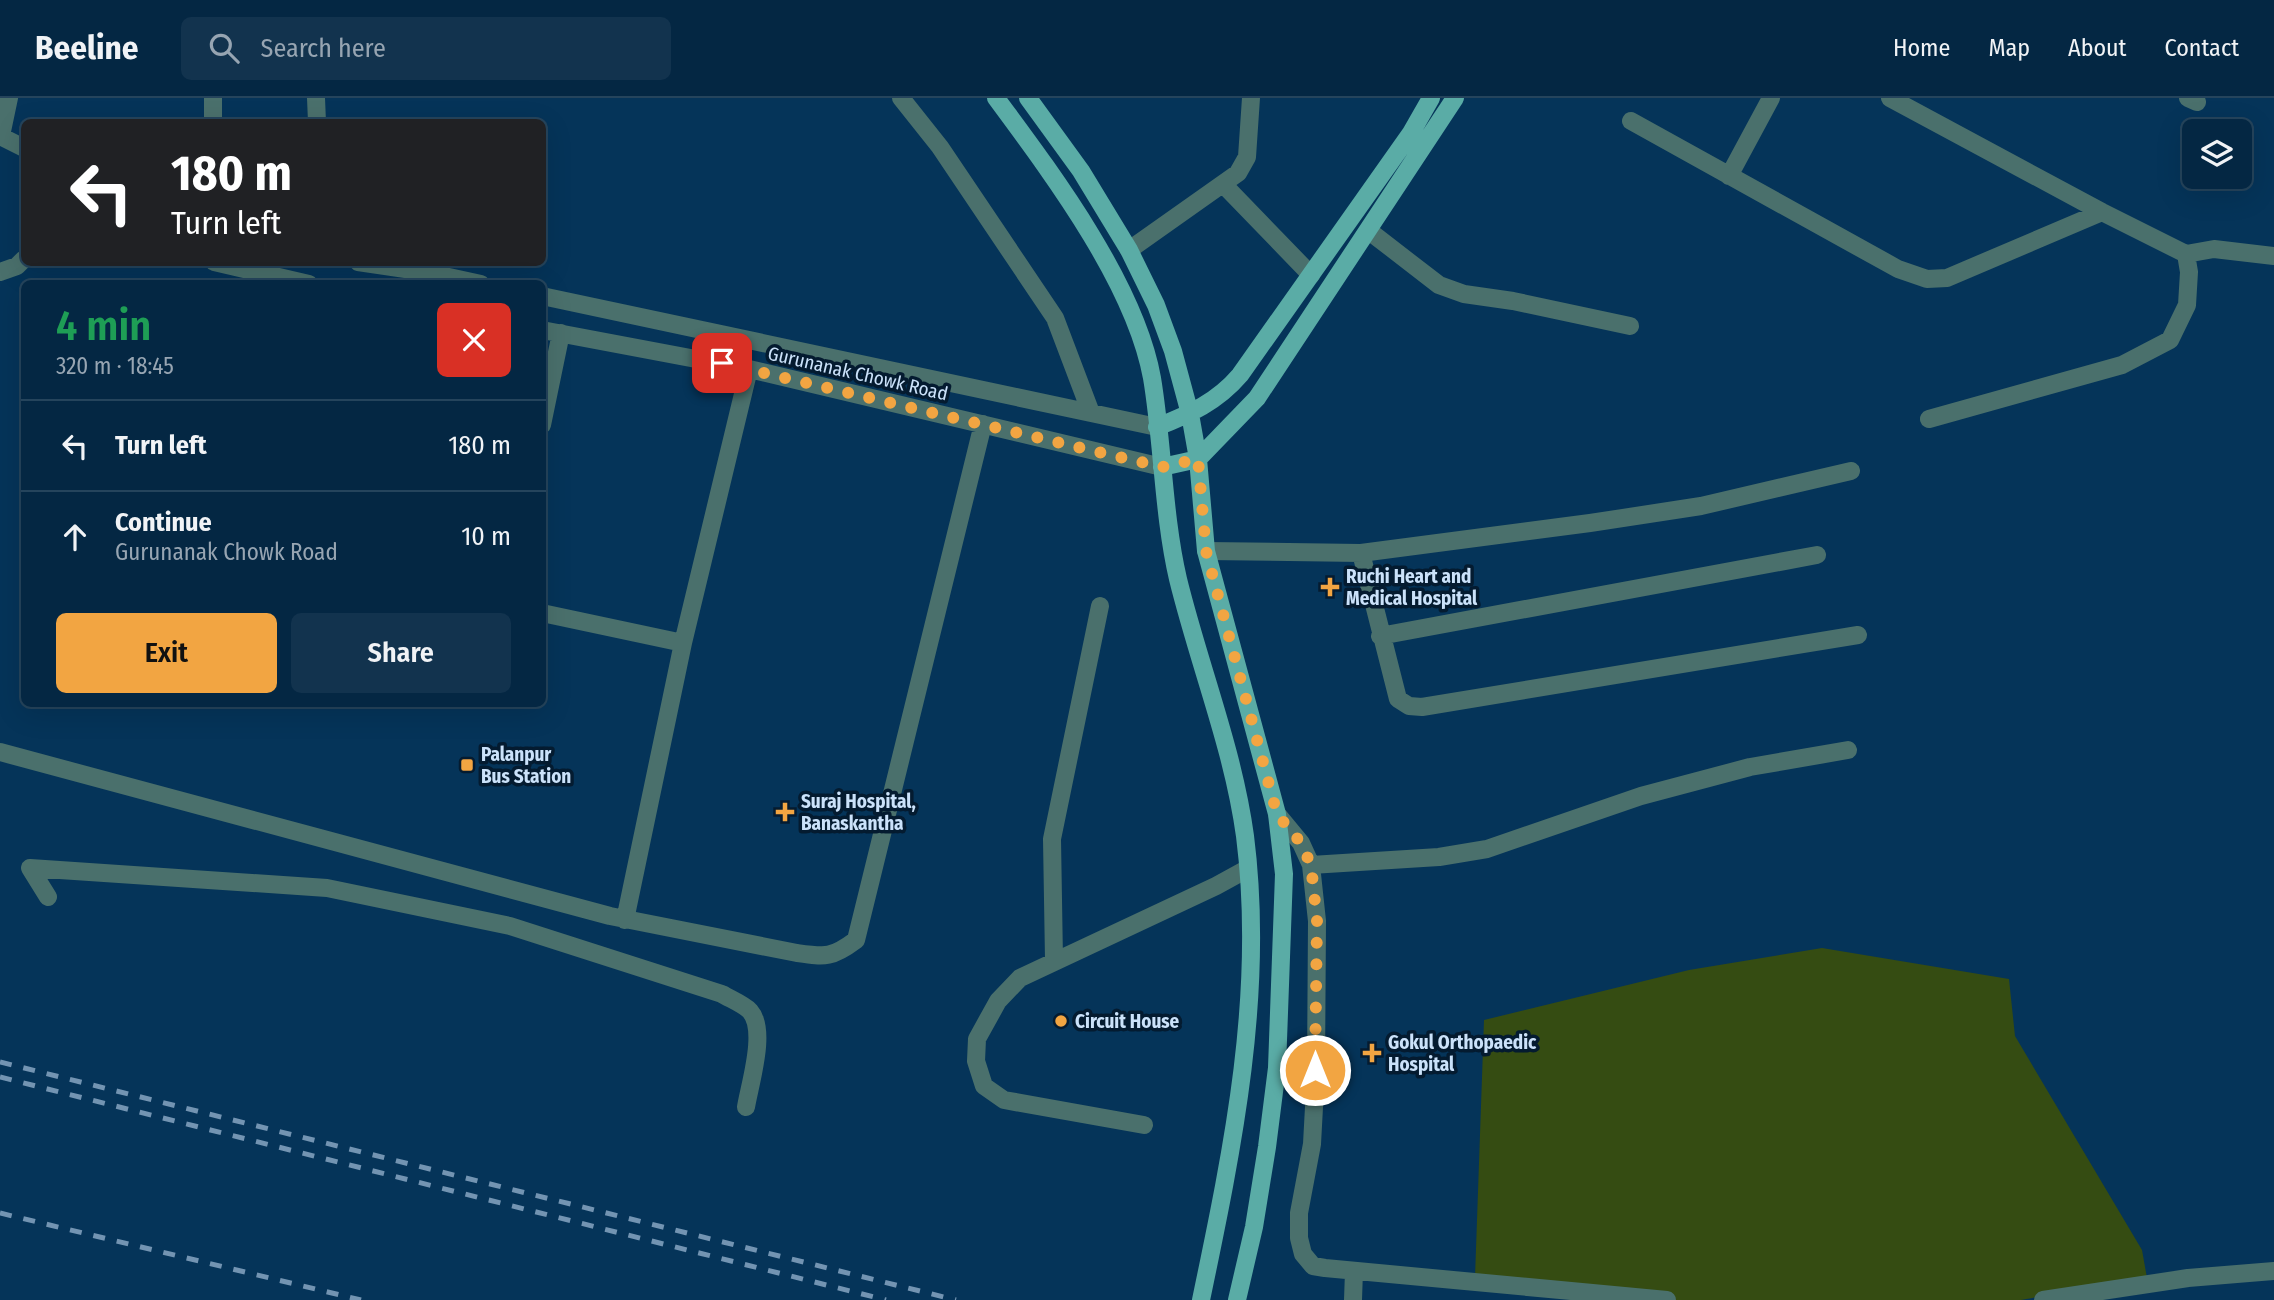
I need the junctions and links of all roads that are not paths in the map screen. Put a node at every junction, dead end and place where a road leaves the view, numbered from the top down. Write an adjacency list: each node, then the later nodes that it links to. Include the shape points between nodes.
1 (9, 98): 15 (street)
2 (213, 98): 12 (street)
3 (316, 98): 13 (street)
4 (901, 98): 37 (street, via 940,147 1055,318)
5 (996, 98): 41 (main road, via 1090,235 1125,299 1151,377)
6 (1028, 98): 21 (main road, via 1081,171)
7 (1251, 98): 18 (street, via 1247,157 1238,173)
8 (1431, 98): 28 (main road)
9 (1455, 98): 20 (main road)
10 (1771, 98): 17 (street)
11 (1890, 98): 19 (street)
12 (214, 119)
13 (317, 119)
14 (1631, 121): 17 (street)
15 (1, 136): 16 (street)
16 (21, 146)
17 (1729, 176): 19 (street, via 1898,269 1927,279 1947,278)
18 (1223, 184): 21 (street); 28 (street)
19 (2102, 212): 22 (street)
20 (1369, 231): 32 (street, via 1439,285 1464,294); 42 (main road, via 1257,398)
21 (1129, 250): 38 (main road, via 1156,305)
22 (2186, 254): 23 (street, via 2214,249); 39 (street, via 2187,305 2170,340 2122,365)
23 (2274, 256)
24 (21, 262): 27 (street)
25 (231, 266): 29 (street)
26 (385, 266): 30 (street)
27 (0, 272)
28 (1311, 275): 38 (main road, via 1240,375 1214,401)
29 (292, 280)
30 (463, 280)
31 (546, 297): 37 (street)
32 (1630, 326)
33 (546, 331): 34 (street, Gurunanak Chowk Road)
34 (561, 333): 35 (street, Gurunanak Chowk Road); 36 (street)
35 (749, 369): 40 (street, Gurunanak Chowk Road); 52 (street)
36 (546, 406)
37 (1091, 412): 41 (street)
38 (1190, 414): 41 (main road); 42 (main road)
39 (1929, 419)
40 (983, 424): 43 (street, Gurunanak Chowk Road); 59 (street, via 856,940 838,953 822,956)
41 (1157, 426): 43 (main road)
42 (1198, 459): 43 (main road); 45 (main road)
43 (1162, 467): 57 (main road, via 1178,577 1234,775)
44 (1852, 471): 46 (street, via 1702,506)
45 (1206, 551): 46 (street); 55 (main road)
46 (1361, 553): 51 (street)
47 (1817, 555): 51 (street)
48 (1100, 606): 60 (street, via 1052,839)
49 (546, 614): 52 (street)
50 (1858, 635): 51 (street, via 1422,707 1398,699)
51 (1380, 636)
52 (683, 643): 59 (street)
53 (1848, 750): 56 (street, via 1750,767 1641,796 1487,849 1439,857)
54 (0, 752): 59 (street)
55 (1277, 814): 56 (street, via 1301,843); 66 (main road, via 1284,874 1277,1068 1254,1227)
56 (1311, 865): 63 (street, via 1317,921 1315,1070 1312,1144 1298,1238 1313,1266)
57 (1248, 877): 60 (street, via 1216,886); 65 (main road, via 1250,1018 1229,1166)
58 (48, 897): 61 (street, via 30,869 327,888 510,926 722,994 749,1010 756,1020 758,1041)
59 (625, 920)
60 (1054, 960): 62 (street, via 1020,978 998,1001 977,1040 976,1061 984,1086 1004,1100)
61 (746, 1107)
62 (1144, 1125)
63 (1354, 1271): 67 (street); 68 (street)
64 (2274, 1271): 69 (street, via 2188,1278)
65 (1201, 1300)
66 (1237, 1300)
67 (1353, 1300)
68 (1667, 1300)
69 (2043, 1300)

